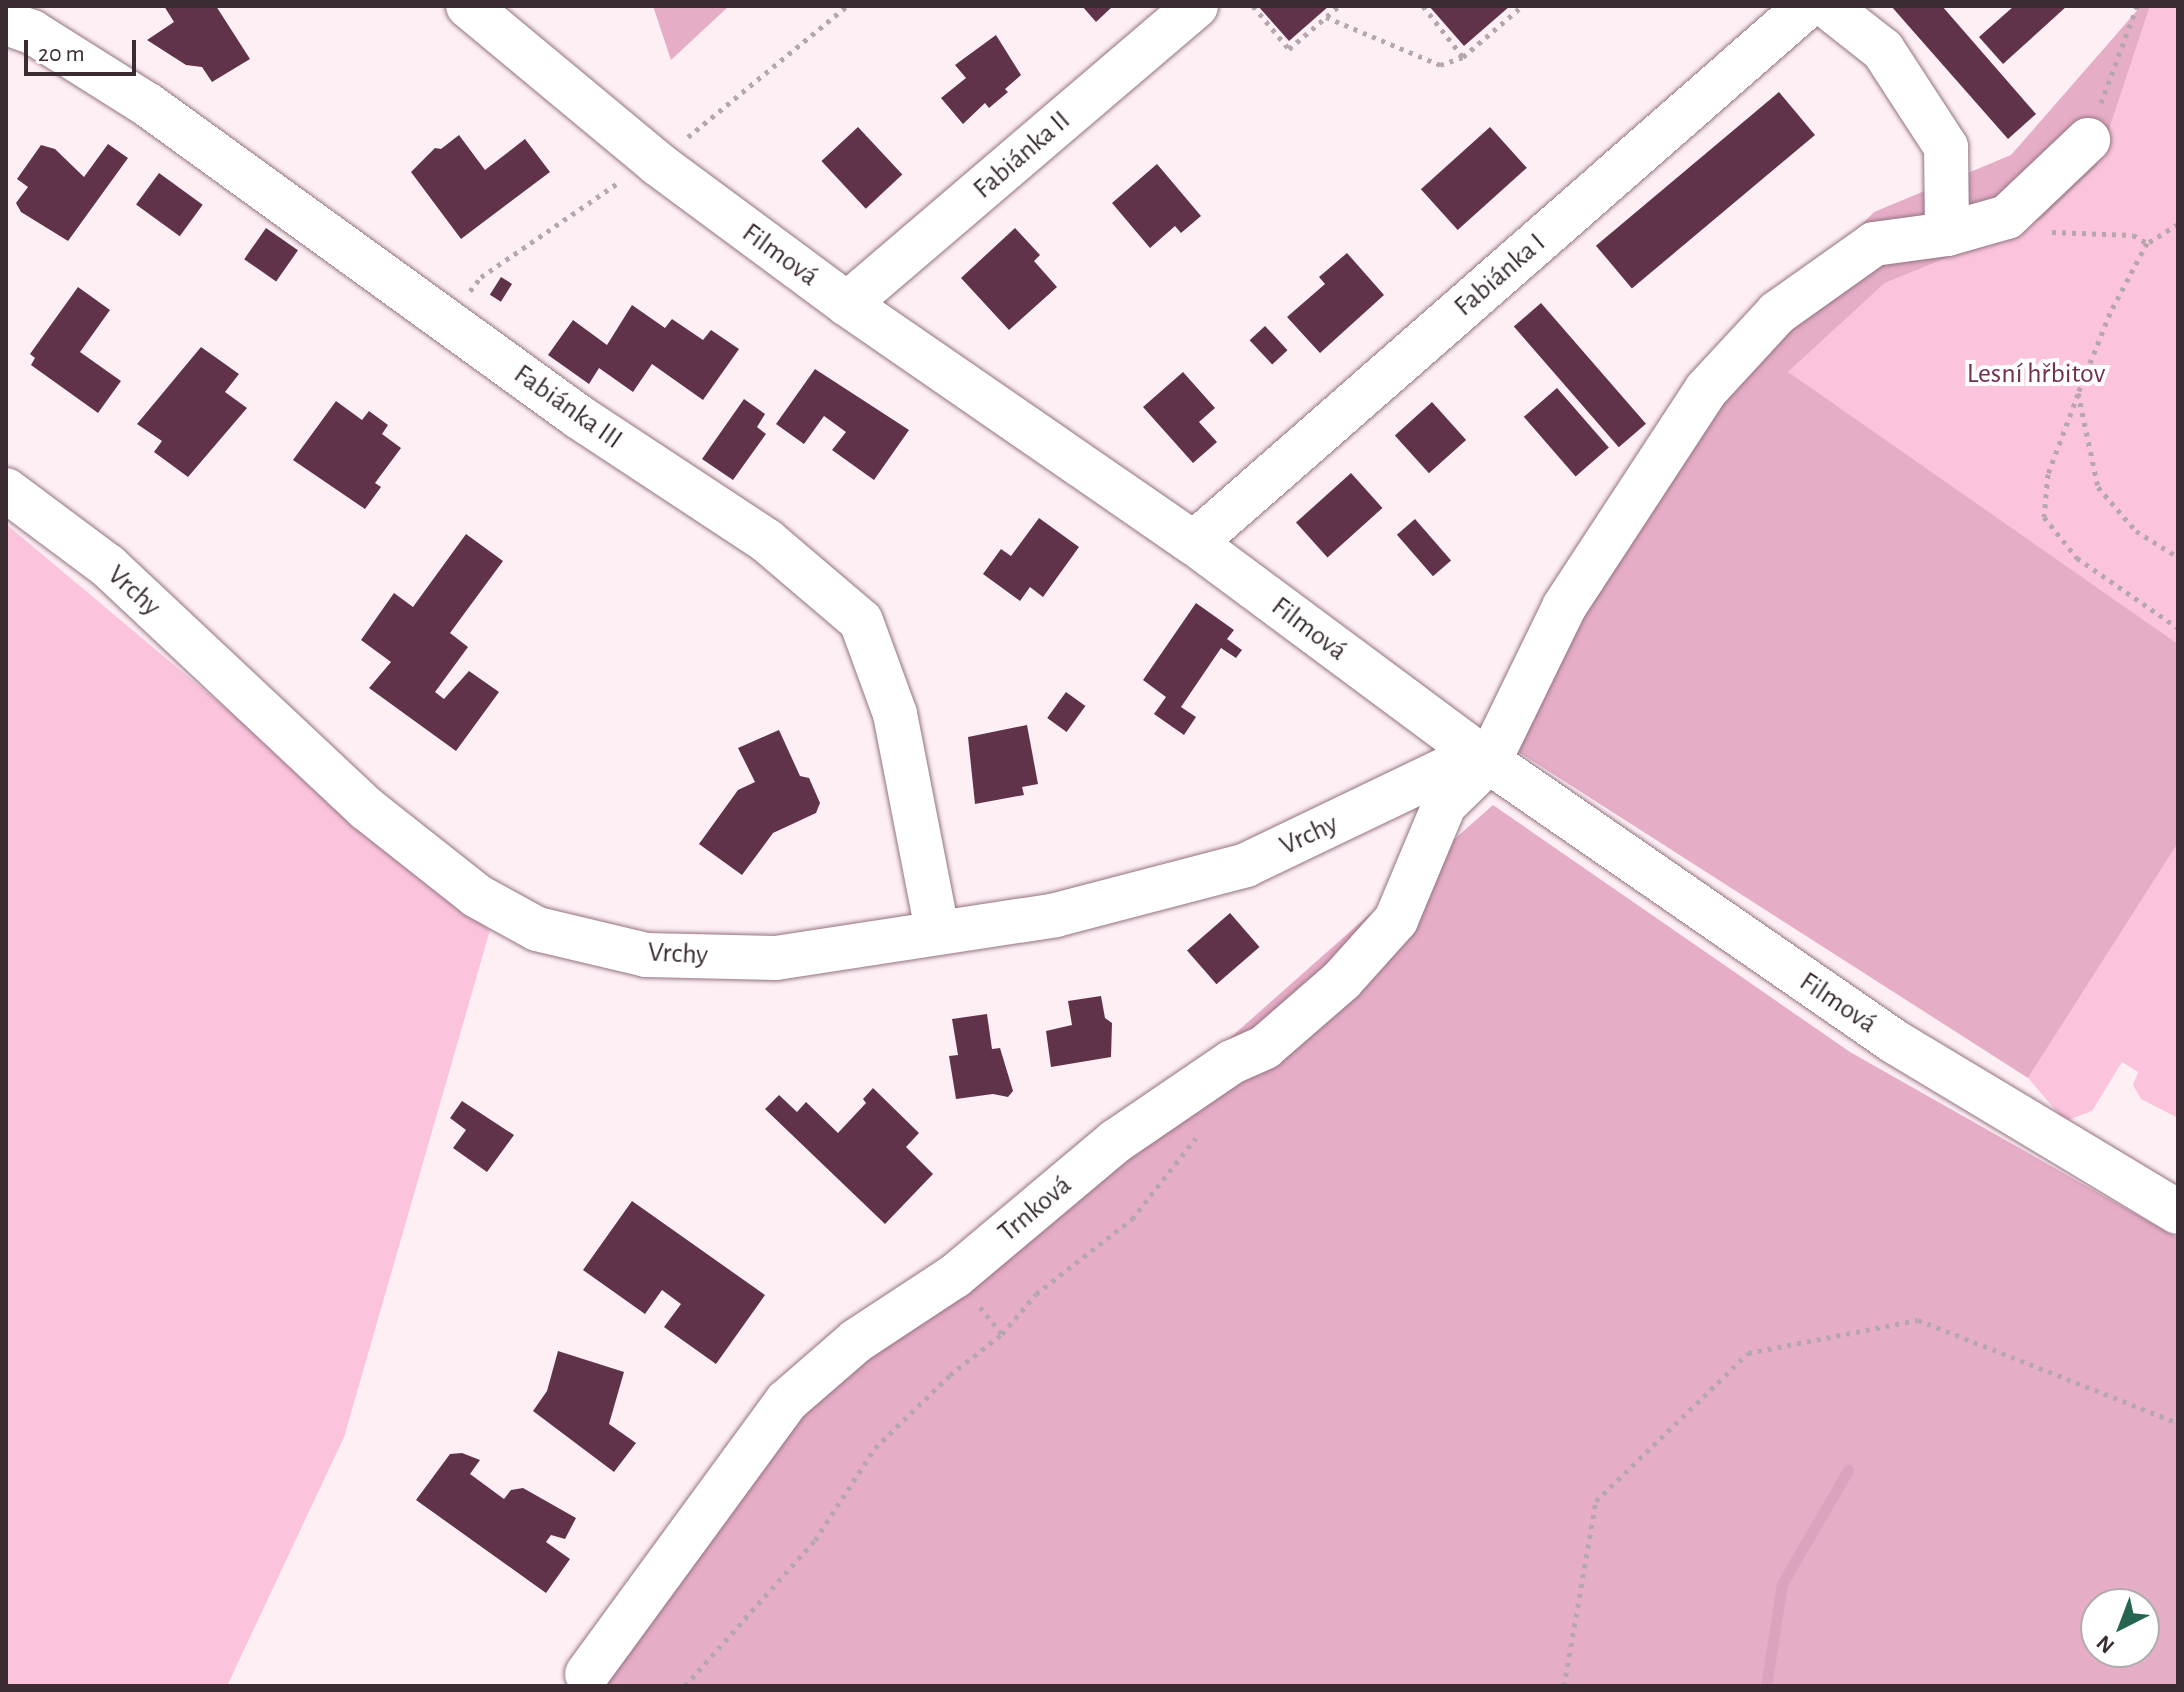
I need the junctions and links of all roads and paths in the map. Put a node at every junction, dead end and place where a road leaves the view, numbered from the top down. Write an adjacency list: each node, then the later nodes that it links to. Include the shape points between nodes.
1 (468, 6): 15 (street, Filmová)
2 (847, 6): 15 (path)
3 (1196, 6): 20 (street, Fabiánka II)
4 (1253, 6): 11 (path, via 1289,49)
5 (1339, 6): 11 (path)
6 (1423, 6): 13 (path)
7 (1522, 6): 13 (path)
8 (1807, 6): 24 (street, Fabiánka I)
9 (1827, 6): 18 (street, via 1883,50 1946,147)
10 (2137, 6): 14 (path)
11 (1326, 17): 13 (path, via 1423,61 1440,65)
12 (6, 23): 21 (street, Fabiánka III, via 32,32 148,105)
13 (1463, 57)
14 (2088, 140): 16 (street)
15 (658, 164): 20 (street, Filmová); 21 (path, via 631,167 615,187 481,277)
16 (2007, 217): 18 (street, Trnková); 19 (path, via 2014,231 2133,235)
17 (2178, 224): 19 (path)
18 (1947, 234): 27 (street, Trnková, via 1874,244 1777,313 1706,390 1564,607)
19 (2147, 243): 22 (path, via 2110,313)
20 (847, 304): 24 (street, Filmová)
21 (447, 320): 28 (street, Fabiánka III, via 579,417 767,541 861,621 895,714)
22 (2078, 393): 25 (path, via 2098,487 2136,531); 26 (path, via 2048,474 2044,517 2077,558)
23 (6, 490): 28 (street, Vrchy, via 108,566 367,809 477,896 537,929 646,955 776,958)
24 (1194, 543): 27 (street, Filmová)
25 (2178, 557)
26 (2178, 628)
27 (1483, 758): 28 (street, Vrchy, via 1246,865 1056,915); 30 (street, Filmová, via 1895,1042); 32 (street, Trnková, via 1444,805 1396,920 1342,980 1265,1047 1232,1062 1116,1141 955,1276 856,1341 787,1401)
28 (937, 930)
29 (1203, 1129): 33 (path, via 1132,1219 1036,1294 1002,1334 950,1375 875,1448 815,1540)
30 (2178, 1212)
31 (2178, 1423): 34 (path, via 1918,1320 1748,1353 1596,1501)
32 (587, 1674)
33 (685, 1686)
34 (1564, 1686)

